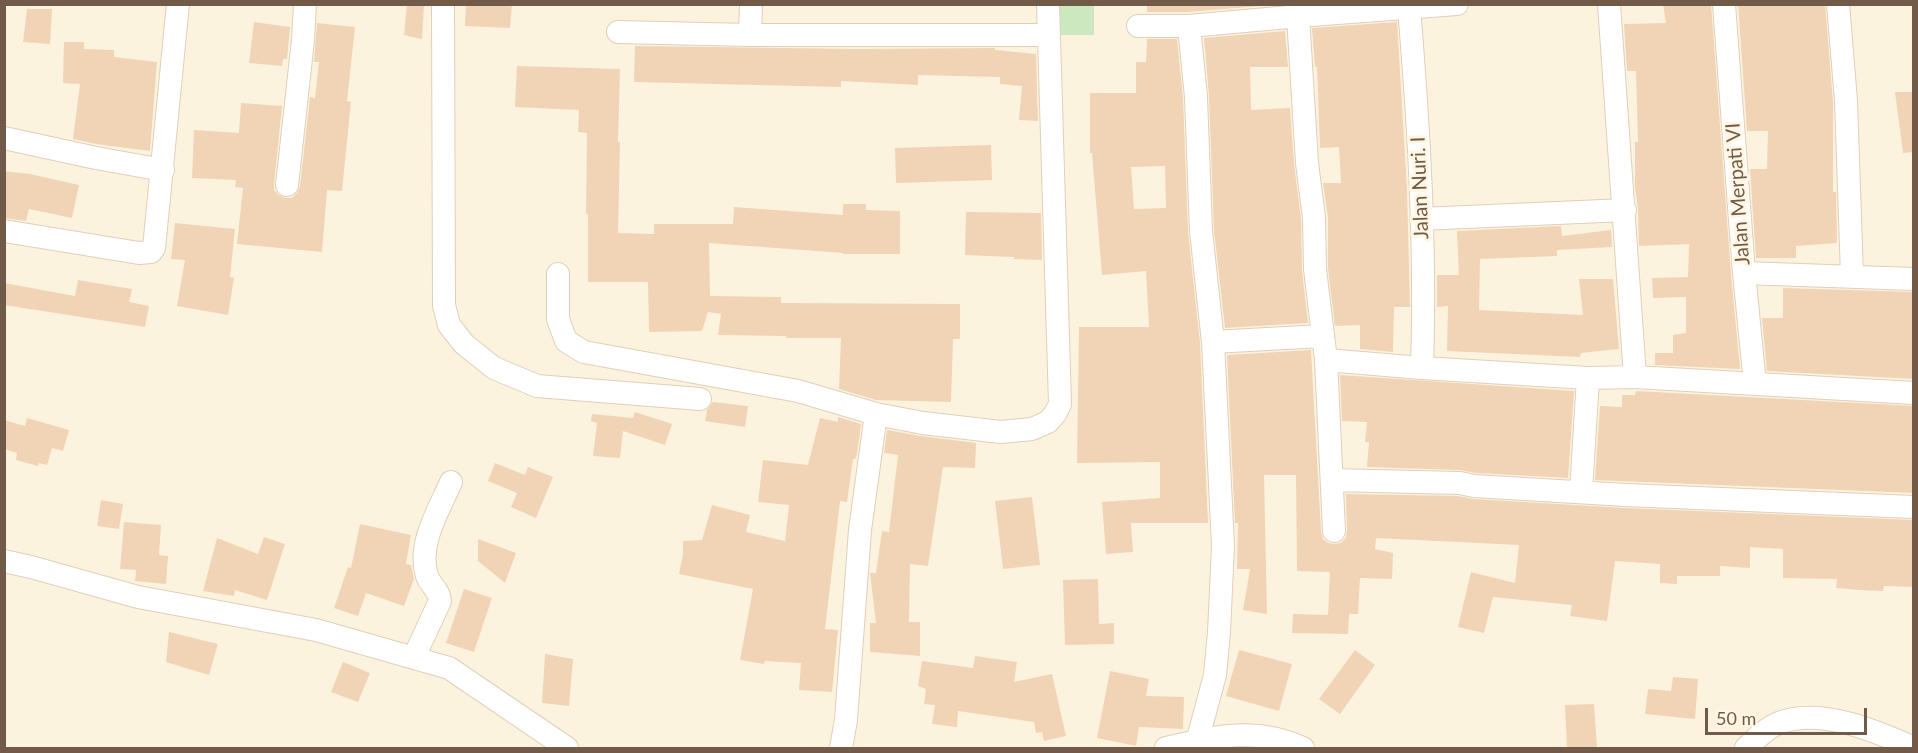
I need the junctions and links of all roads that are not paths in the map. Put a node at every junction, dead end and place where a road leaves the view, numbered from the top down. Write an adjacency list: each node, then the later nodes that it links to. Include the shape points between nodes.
1 (178, 4): 18 (street)
2 (305, 4): 19 (street)
3 (443, 4): 35 (street, via 444,305 449,325 464,344 494,368 537,386)
4 (751, 4): 15 (street)
5 (1048, 4): 16 (street)
6 (1457, 4): 10 (street)
7 (1609, 4): 20 (street)
8 (1724, 4): 23 (street, Jalan Merpati VI)
9 (1838, 4): 25 (street, via 1846,101)
10 (1409, 8): 11 (street); 21 (street, Jalan Nuri. I)
11 (1307, 12): 13 (street); 27 (street, via 1306,142)
12 (1138, 26): 13 (street)
13 (1189, 26): 28 (street)
14 (618, 32): 15 (street)
15 (750, 35): 16 (street)
16 (1048, 35): 36 (street, via 1060,404 1056,414 1032,429 1000,432)
17 (4, 138): 18 (street)
18 (163, 170): 22 (street, via 152,252)
19 (287, 185)
20 (1625, 210): 21 (street); 31 (street)
21 (1421, 219): 30 (street, Jalan Nuri. I)
22 (4, 231)
23 (1744, 273): 25 (street); 33 (street, Jalan Merpati VI)
24 (558, 274): 36 (street, via 558,319 566,341 584,352 798,391)
25 (1851, 276): 26 (street)
26 (1914, 279)
27 (1322, 336): 28 (street); 29 (street)
28 (1213, 342): 44 (street, via 1221,600 1215,675)
29 (1326, 360): 30 (street); 37 (street)
30 (1422, 368): 32 (street)
31 (1635, 377): 32 (street); 33 (street)
32 (1588, 378): 39 (street)
33 (1755, 384): 34 (street)
34 (1914, 393)
35 (700, 399)
36 (876, 414): 46 (street, via 860,530)
37 (1332, 480): 39 (street); 41 (street)
38 (451, 482): 43 (street, via 426,548 427,577 440,601)
39 (1581, 491): 40 (street)
40 (1914, 507)
41 (1334, 531)
42 (4, 561): 43 (street, via 138,597 316,630)
43 (414, 657): 45 (street, via 449,668)
44 (1197, 742): 47 (street); 48 (street, via 1222,736 1258,735)
45 (567, 748)
46 (841, 748)
47 (1166, 748)
48 (1303, 748)
49 (1746, 748): 50 (street, via 1778,723 1810,719 1840,721)
50 (1914, 748)

